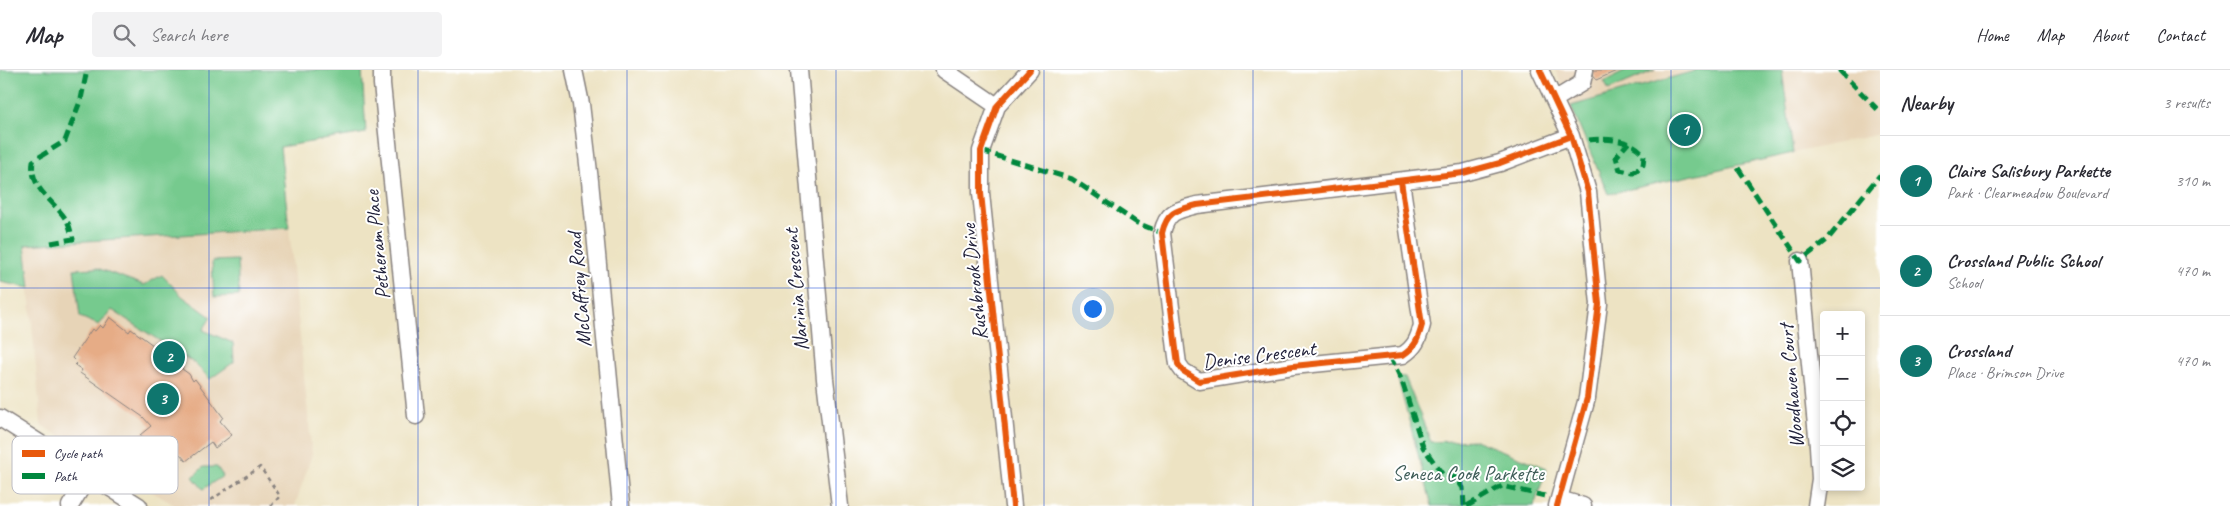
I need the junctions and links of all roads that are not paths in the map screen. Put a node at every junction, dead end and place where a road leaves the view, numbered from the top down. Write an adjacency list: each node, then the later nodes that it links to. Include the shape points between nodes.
1 (382, 70): 13 (street, Petheram Place)
2 (574, 70): 21 (street, McCaffrey Road, via 590,181)
3 (799, 70): 22 (street, Narinia Crescent, via 825,379)
4 (944, 70): 9 (street)
5 (1030, 70): 9 (street, Rushbrook Drive)
6 (1540, 70): 8 (street)
7 (1585, 70): 8 (street, via 1582,83)
8 (1554, 100): 10 (street)
9 (997, 106): 23 (street, Rushbrook Drive, via 981,151 981,193)
10 (1571, 136): 11 (street, Denise Crescent, via 1500,164 1463,173); 18 (street, via 1588,192 1599,304 1587,398)
11 (1401, 181): 11 (street, Denise Crescent, via 1197,204 1168,216 1162,233 1178,364 1183,371 1199,381 1293,366 1403,355 1412,349 1422,325)
12 (1800, 262): 25 (street, Woodhaven Court, via 1818,446 1820,479)
13 (416, 416)
14 (0, 418): 15 (street)
15 (28, 436)
16 (77, 494): 19 (street)
17 (120, 494): 20 (street)
18 (1558, 502): 24 (street)
19 (70, 506)
20 (139, 506)
21 (621, 506)
22 (840, 506)
23 (1013, 506)
24 (1583, 506)
25 (1816, 506)

